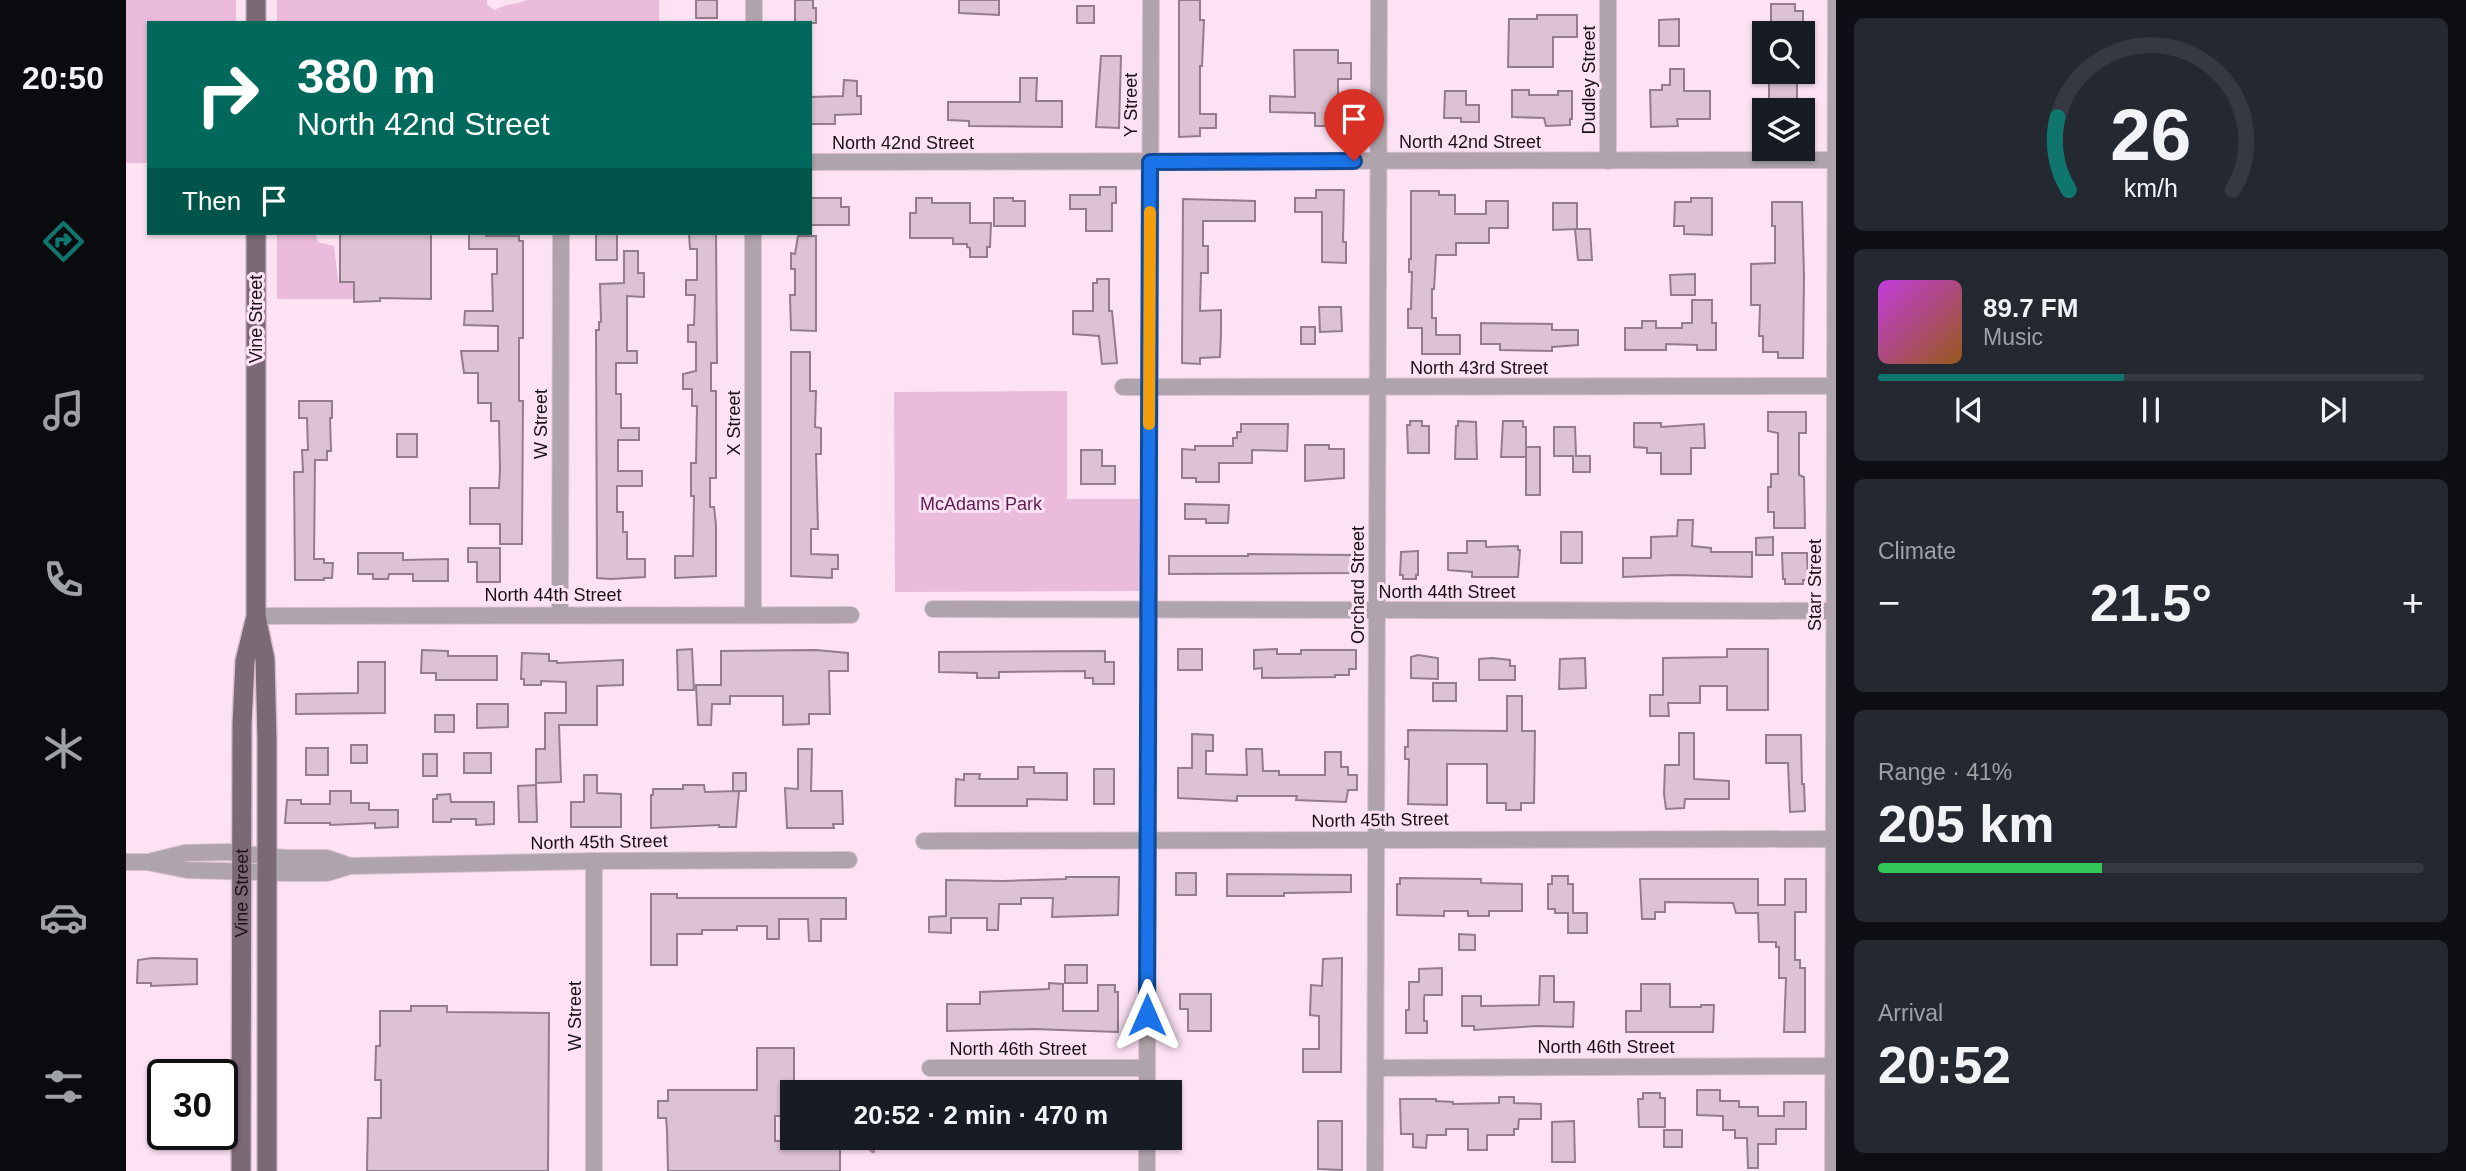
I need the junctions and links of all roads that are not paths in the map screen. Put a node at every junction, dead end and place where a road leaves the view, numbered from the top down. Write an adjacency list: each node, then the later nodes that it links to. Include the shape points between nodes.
1 (256, 0): 7 (main road)
2 (754, 0): 8 (street)
3 (1150, 0): 13 (street, Y Street)
4 (1379, 0): 10 (street, Orchard Street)
5 (1608, 0): 11 (street, Dudley Street)
6 (1836, 0): 9 (street, Starr Street)
7 (256, 21)
8 (754, 21)
9 (1835, 160): 11 (street, North 42nd Street); 17 (street, Starr Street)
10 (1379, 161): 11 (street, North 42nd Street); 13 (street, North 42nd Street); 20 (street, Orchard Street)
11 (1608, 161)
12 (812, 162): 13 (street, North 42nd Street)
13 (1150, 162): 19 (street, Y Street)
14 (256, 235): 26 (main road, Vine Street)
15 (561, 235): 27 (street, W Street)
16 (753, 235): 25 (street, X Street)
17 (1835, 386): 20 (street, North 43rd Street); 24 (street, Starr Street)
18 (1123, 387): 19 (street, North 43rd Street)
19 (1149, 387): 20 (street, North 43rd Street); 22 (street, Y Street)
20 (1378, 387): 23 (street, Orchard Street)
21 (933, 609): 22 (street, North 44th Street)
22 (1148, 611): 23 (street, North 44th Street); 32 (street, Y Street)
23 (1377, 611): 24 (street, North 44th Street); 29 (street, Orchard Street)
24 (1835, 611): 30 (street, Starr Street)
25 (753, 614): 27 (street, North 44th Street); 28 (street, North 44th Street)
26 (256, 615): 27 (street, North 44th Street); 36 (main road, Vine Street, via 245,661); 37 (main road, Vine Street, via 265,659)
27 (560, 615)
28 (851, 615)
29 (1376, 839): 30 (street, North 45th Street); 32 (street, North 45th Street); 41 (street, Orchard Street)
30 (1835, 839): 38 (street, Starr Street)
31 (924, 841): 32 (street, North 45th Street)
32 (1148, 841): 40 (street, Y Street)
33 (849, 860): 34 (street, North 45th Street)
34 (594, 861): 37 (street, North 45th Street, via 350,866 327,873); 46 (street, W Street)
35 (126, 862): 36 (street, North 45th Street, via 185,853)
36 (242, 862): 37 (street, North 45th Street); 44 (main road, Vine Street)
37 (267, 864): 45 (main road, Vine Street)
38 (1835, 1066): 41 (street, North 46th Street); 49 (street, Starr Street)
39 (930, 1068): 40 (street, North 46th Street)
40 (1147, 1068): 42 (street, Y Street)
41 (1376, 1068): 48 (street, Orchard Street)
42 (1147, 1080)
43 (1147, 1150): 47 (street)
44 (241, 1171)
45 (267, 1171)
46 (594, 1171)
47 (1147, 1171)
48 (1375, 1171)
49 (1833, 1171)

